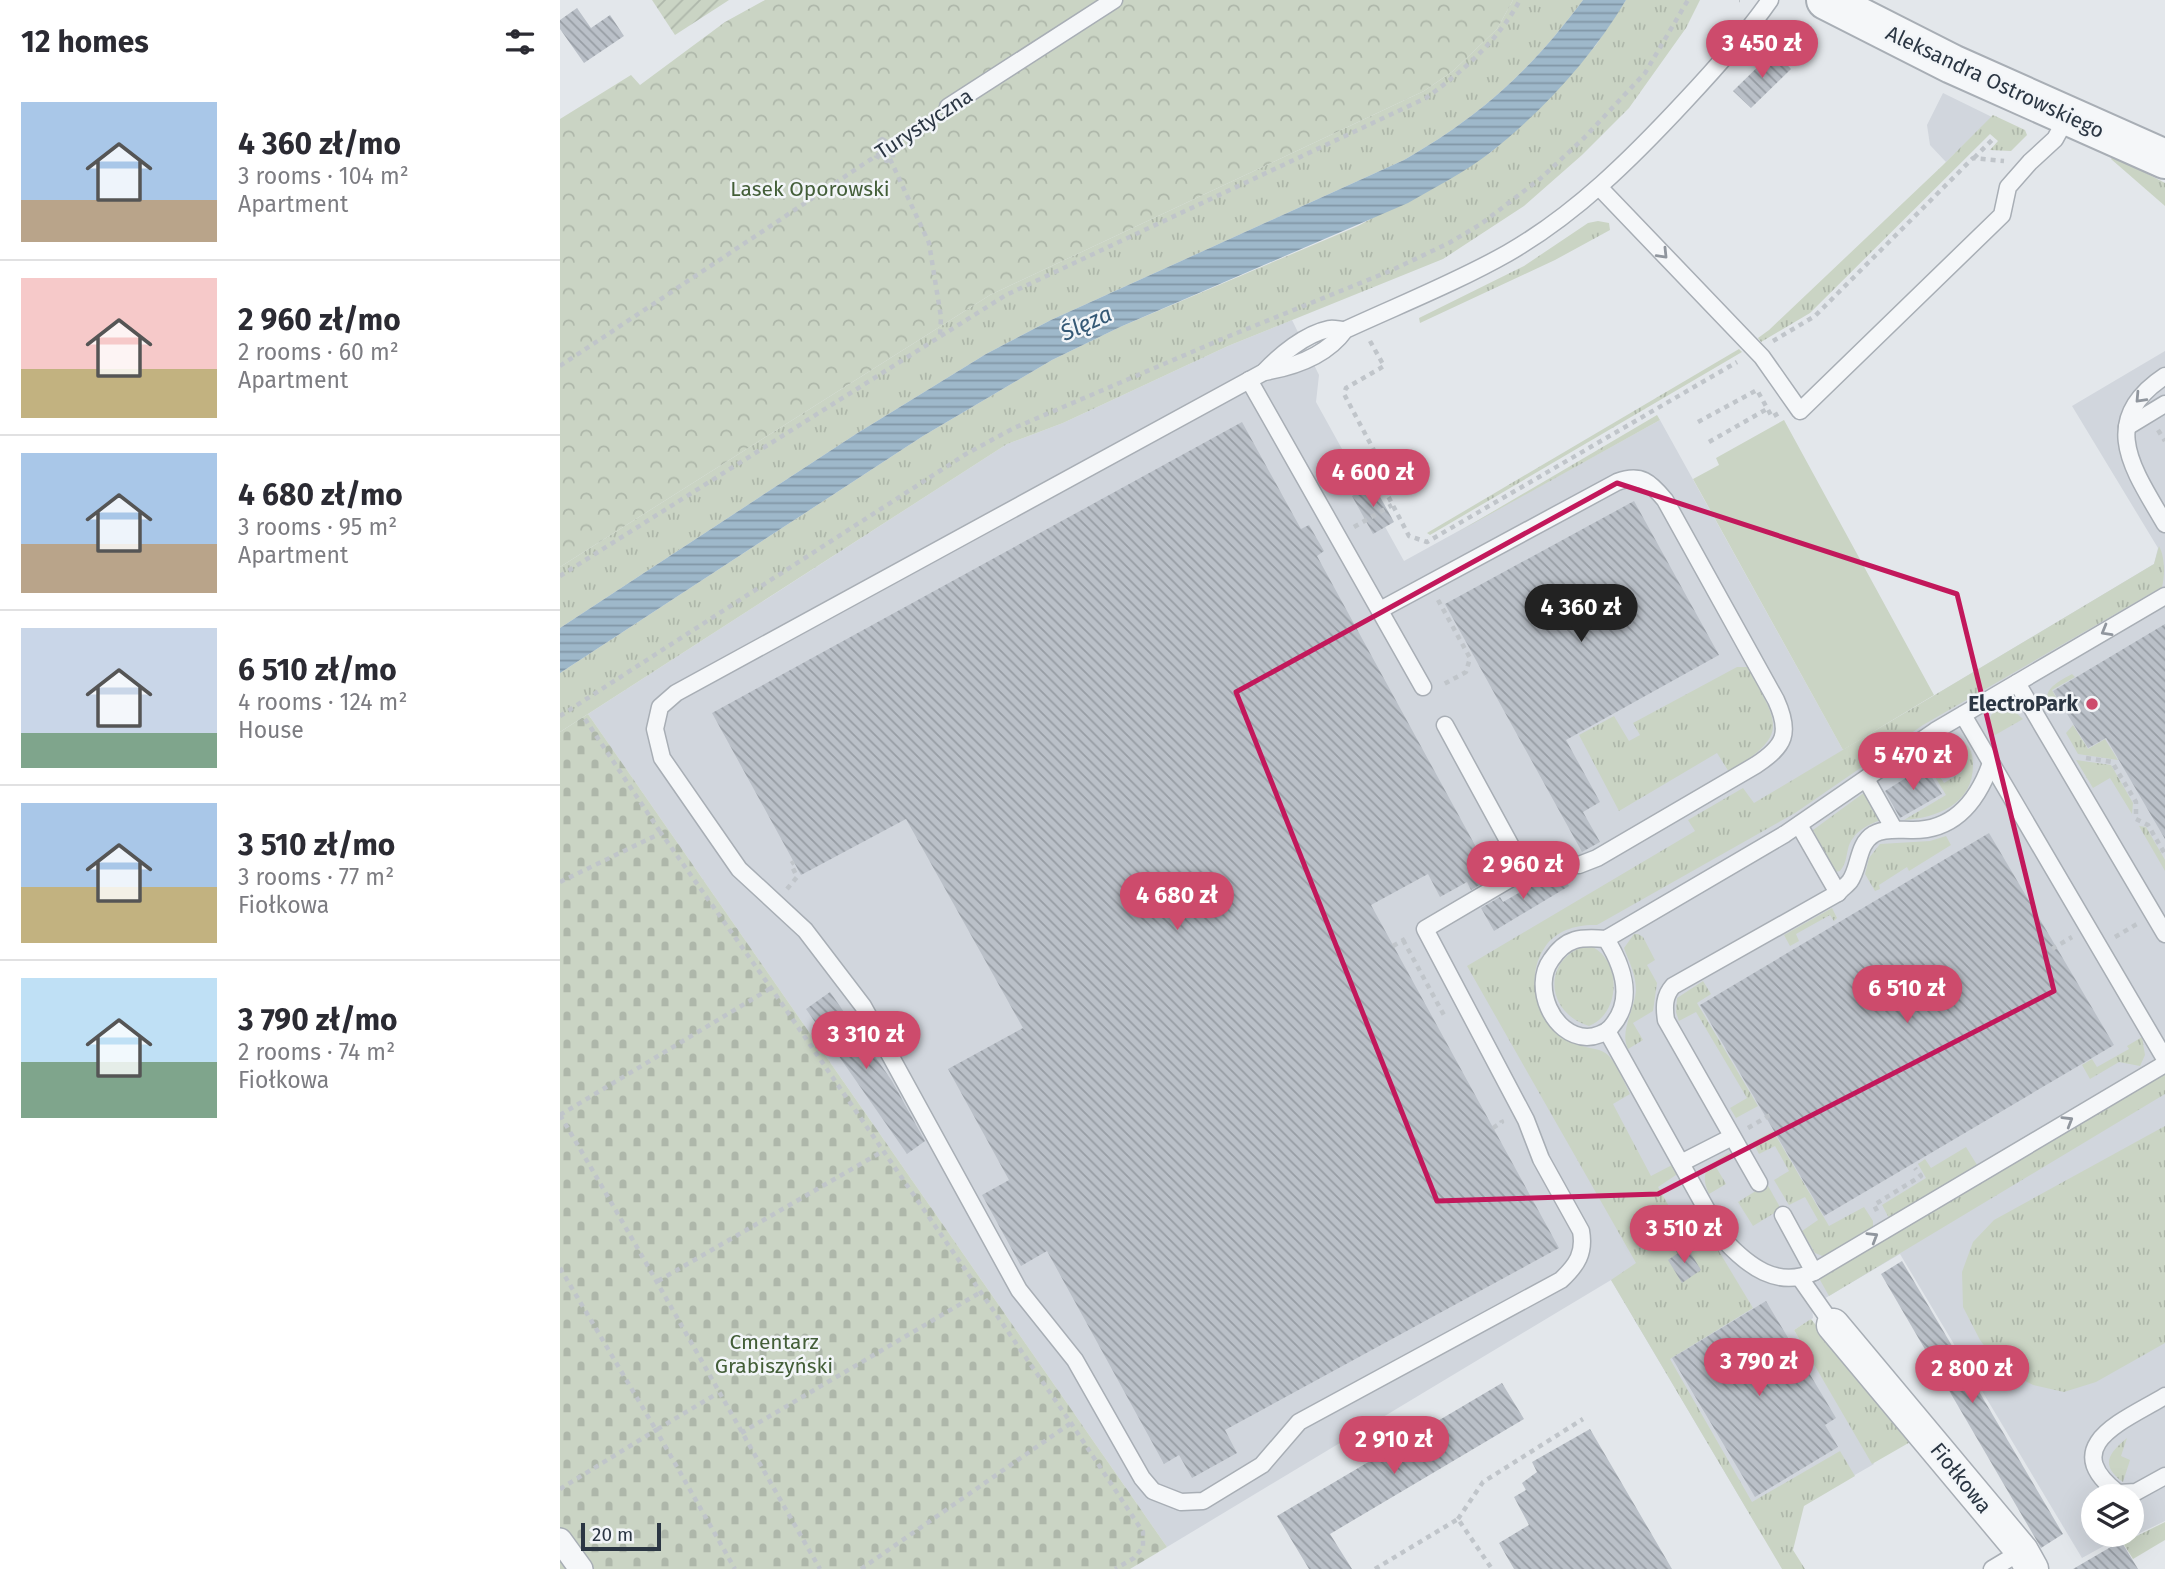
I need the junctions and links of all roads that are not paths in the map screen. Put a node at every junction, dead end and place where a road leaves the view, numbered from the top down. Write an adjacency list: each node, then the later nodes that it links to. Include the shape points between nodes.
1 (1114, 0): 4 (lane, Turystyczna)
2 (1770, 0): 7 (lane, via 1748,32 1637,153)
3 (1826, 0): 5 (street, Aleksandra Ostrowskiego)
4 (948, 107)
5 (2067, 117): 6 (street, Aleksandra Ostrowskiego); 7 (lane, one-way to 5, via 1762,358 1800,411 2002,215 2008,187 2055,139)
6 (2162, 151)
7 (1599, 187): 9 (lane, via 1508,253 1345,330 1336,343 1290,368)
8 (2165, 376): 11 (lane, one-way to 11, via 2130,409)
9 (1249, 380): 14 (lane); 23 (lane, via 676,693 660,707 655,729 662,758 739,869 805,930 863,1006 1019,1290 1074,1360 1142,1478 1161,1496 1181,1503 1203,1501 1262,1465 1299,1422 1561,1280 1580,1258 1581,1231 1424,929)
10 (2165, 404): 11 (lane)
11 (2127, 427): 12 (lane, via 2133,469)
12 (2165, 524)
13 (2165, 596): 15 (lane, one-way to 15)
14 (1380, 610): 16 (lane); 23 (lane, via 1618,482 1632,477 1644,480 1665,500 1784,716 1780,745 1756,765 1597,858 1579,865 1537,863)
15 (2017, 683): 17 (lane); 25 (lane)
16 (1430, 687)
17 (1963, 715): 19 (lane); 20 (lane)
18 (1445, 725): 23 (lane)
19 (1991, 763): 22 (lane, via 1973,800 1953,820 1933,828); 28 (lane)
20 (1866, 779): 21 (lane); 22 (lane)
21 (1799, 825): 24 (lane); 26 (lane)
22 (1894, 829): 24 (lane, via 1873,835 1860,851 1850,881)
23 (1524, 870)
24 (1838, 892): 29 (lane, via 1668,992 1666,1020)
25 (2165, 934)
26 (1606, 939): 27 (lane, via 1625,980 1620,1016); 27 (lane, via 1581,937 1560,948 1548,963 1542,982 1545,1001 1565,1028 1590,1037)
27 (1607, 1031): 30 (lane)
28 (2165, 1061): 33 (lane, one-way to 28)
29 (1732, 1137): 30 (lane); 31 (lane)
30 (1681, 1163): 33 (lane, via 1723,1239 1739,1257 1784,1279)
31 (1759, 1183)
32 (1783, 1215): 33 (lane)
33 (1807, 1275): 34 (lane)
34 (1833, 1325): 38 (street, Fiołkowa)
35 (2165, 1396): 36 (lane, via 2102,1434 2093,1451 2098,1475 2118,1493 2136,1492)
36 (2165, 1476)
37 (560, 1541): 39 (street)
38 (2027, 1560): 40 (lane)
39 (581, 1569)
40 (1992, 1569)

